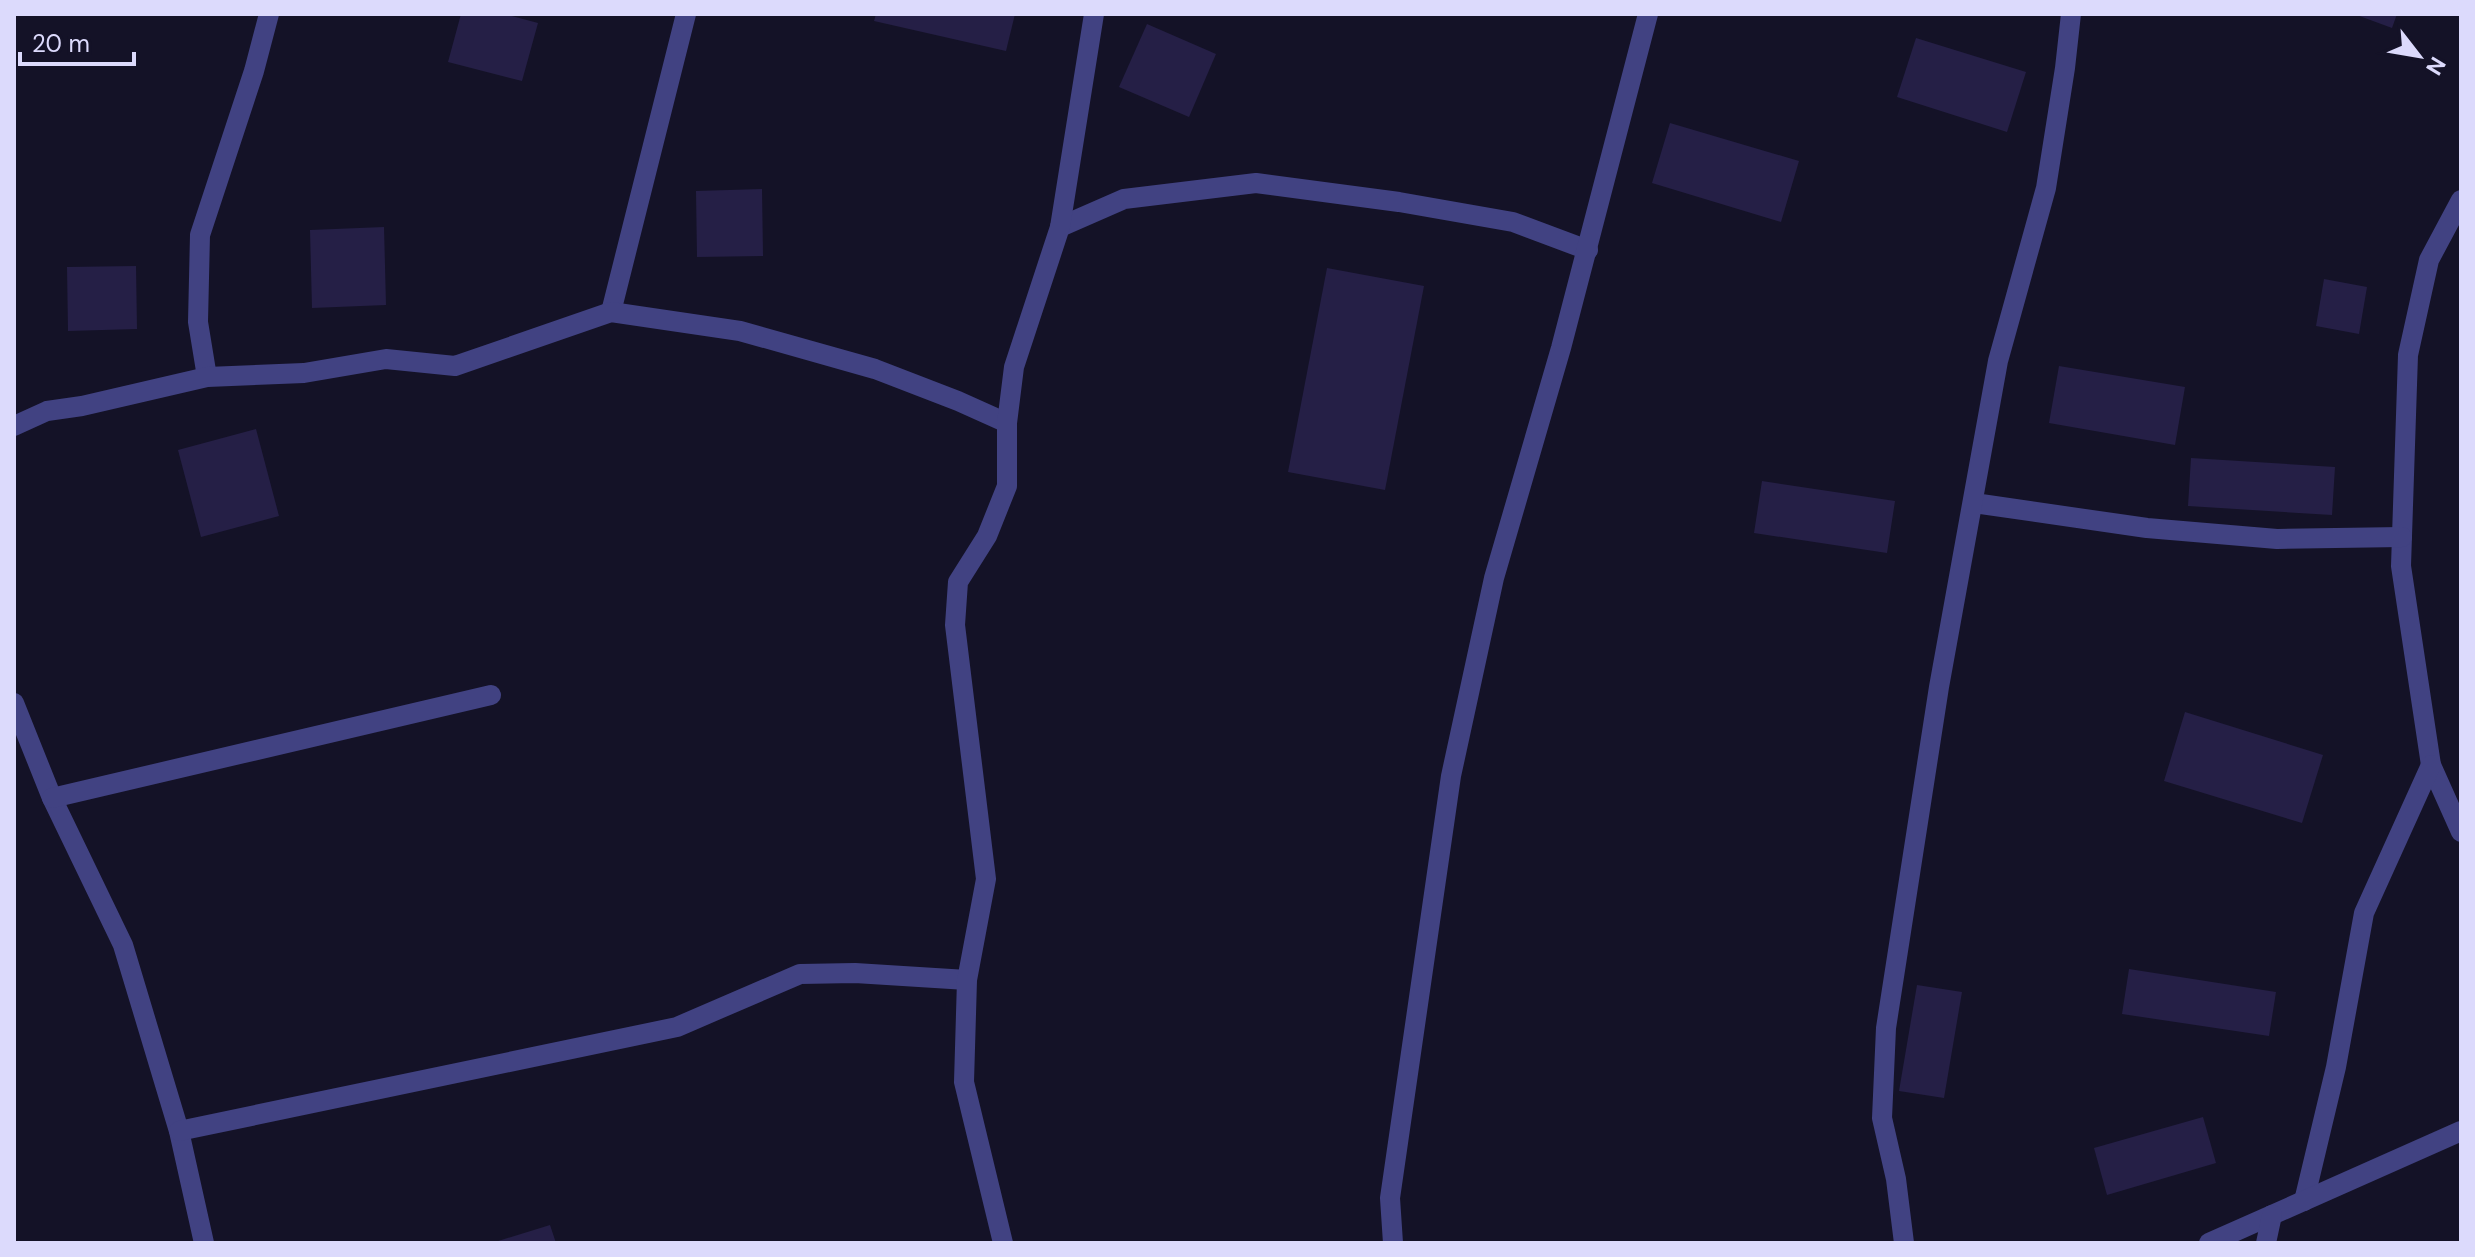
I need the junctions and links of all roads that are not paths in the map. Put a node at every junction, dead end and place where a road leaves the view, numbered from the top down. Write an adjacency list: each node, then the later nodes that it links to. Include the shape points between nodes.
1 (269, 14): 10 (street, via 200,235 198,322)
2 (686, 14): 9 (street)
3 (1094, 14): 7 (street)
4 (1648, 14): 8 (street)
5 (2071, 14): 13 (street, via 2046,188 1998,361)
6 (2461, 200): 14 (street, via 2429,260 2408,355)
7 (1060, 227): 8 (street, via 1124,199 1256,183 1513,222); 11 (street, via 1014,367)
8 (1588, 250): 27 (street, via 1494,578 1451,776 1390,1198)
9 (611, 312): 10 (street, via 455,366 386,359 304,373); 11 (street, via 740,331 875,369)
10 (207, 377): 12 (street, via 47,411)
11 (1007, 423): 20 (street, via 1007,486 987,536 958,582 955,625 986,879)
12 (14, 426)
13 (1974, 503): 14 (street, via 2147,528 2277,539); 28 (street, via 1939,687 1886,1028 1882,1118)
14 (2402, 537): 17 (street, via 2403,580)
15 (491, 695): 18 (street)
16 (14, 703): 18 (street)
17 (2431, 765): 19 (street); 23 (street, via 2364,913)
18 (52, 798): 21 (street, via 123,945)
19 (2461, 832)
20 (967, 980): 21 (street, via 800,974 677,1027); 26 (street, via 964,1082)
21 (179, 1131): 25 (street)
22 (2461, 1131): 23 (street)
23 (2304, 1201): 24 (street)
24 (2272, 1215): 29 (street); 30 (street)
25 (204, 1243)
26 (1003, 1243)
27 (1393, 1243)
28 (1904, 1243)
29 (2209, 1243)
30 (2266, 1243)

